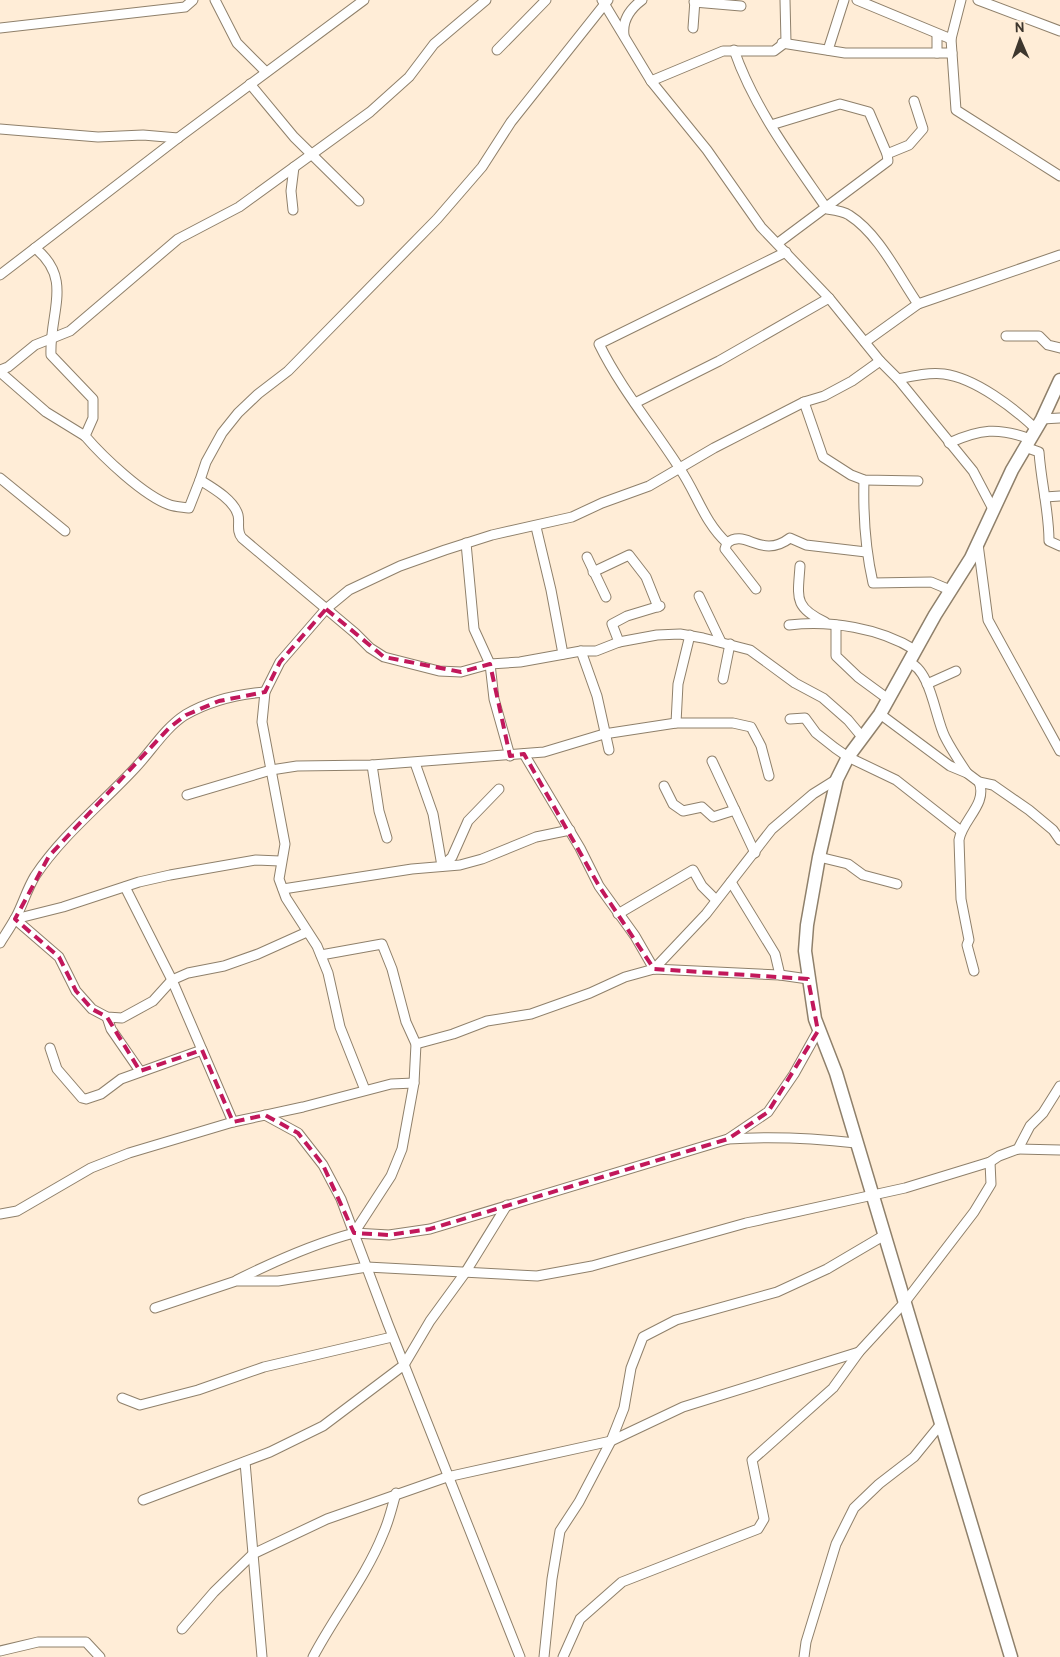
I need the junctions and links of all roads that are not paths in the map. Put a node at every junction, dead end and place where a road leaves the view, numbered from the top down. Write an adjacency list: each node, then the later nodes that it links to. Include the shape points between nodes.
1 (193, 0): 15 (street, via 185,7)
2 (215, 0): 27 (street, via 237,43)
3 (364, 0): 27 (street)
4 (486, 0): 34 (street, via 434,44 413,72 387,98)
5 (546, 0): 22 (street)
6 (642, 0): 19 (street, via 626,16)
7 (785, 0): 21 (street, via 786,42)
8 (844, 0): 24 (street)
9 (857, 0): 18 (street)
10 (961, 0): 20 (street)
11 (978, 0): 17 (street)
12 (605, 1): 19 (street); 64 (street, via 511,122 482,167 437,219 288,371 238,414 222,433)
13 (694, 1): 14 (street); 16 (street)
14 (741, 6)
15 (0, 28)
16 (694, 28)
17 (1060, 31)
18 (937, 34): 20 (street); 25 (street)
19 (624, 38): 28 (street)
20 (951, 39): 26 (street)
21 (782, 43): 23 (street, via 774,51); 24 (street)
22 (497, 50)
23 (734, 50): 28 (street, via 714,53); 31 (street, via 742,74)
24 (828, 50): 25 (street, via 845,53)
25 (937, 53): 26 (street)
26 (952, 53): 37 (street, via 956,110)
27 (266, 72): 29 (street)
28 (651, 81): 41 (street, via 707,150 761,227)
29 (250, 84): 33 (street); 34 (street, via 281,123)
30 (914, 102): 35 (street, via 923,129 909,145)
31 (771, 125): 35 (street, via 840,104 869,112); 39 (street)
32 (0, 130): 33 (street, via 98,137 143,135)
33 (178, 138): 42 (street)
34 (312, 154): 36 (street); 38 (street)
35 (887, 154): 39 (street, via 888,161)
36 (294, 167): 40 (street); 49 (street, via 239,207 178,239 70,331)
37 (1060, 176)
38 (359, 201)
39 (827, 208): 41 (street); 47 (street, via 847,214 861,224)
40 (293, 210)
41 (778, 243): 43 (street)
42 (35, 248): 45 (street); 49 (street, via 56,272 58,287)
43 (786, 252): 46 (street); 57 (street, via 599,344)
44 (1060, 255): 47 (street)
45 (0, 275)
46 (828, 298): 50 (street); 57 (street, via 719,361)
47 (918, 304): 50 (street)
48 (1006, 336): 51 (street, via 1039,336 1048,345)
49 (50, 337): 53 (street); 60 (street, via 51,354 93,399 93,418)
50 (865, 342): 52 (street)
51 (1060, 348)
52 (880, 361): 54 (street); 56 (street, via 852,381 824,396)
53 (0, 371): 60 (street, via 46,412)
54 (898, 380): 59 (street, via 928,374 957,377 1000,400); 61 (street)
55 (1060, 380): 59 (main road)
56 (804, 402): 62 (street, via 714,448); 65 (street, via 823,457)
57 (635, 403): 62 (street)
58 (1060, 418): 59 (street)
59 (1033, 433): 61 (street, via 988,431); 68 (street); 69 (main road)
60 (84, 436): 64 (street, via 104,458 143,489 170,505 190,508)
61 (949, 443): 69 (street, via 973,471)
62 (681, 469): 70 (street, via 649,486 602,502 572,517); 72 (street, via 708,521)
63 (0, 478): 71 (street)
64 (200, 480): 84 (street, via 232,504 238,514 242,538)
65 (864, 480): 66 (street); 76 (street)
66 (918, 481)
67 (1060, 496): 68 (street)
68 (1045, 497): 75 (street, via 1049,541)
69 (994, 509): 74 (main road)
70 (536, 527): 73 (street, via 492,535); 92 (street)
71 (65, 531)
72 (727, 543): 76 (street, via 732,538 744,538 753,545 768,547 782,544 790,538 806,545); 80 (street, via 726,549)
73 (466, 544): 84 (street, via 400,566 349,590); 94 (street, via 474,629)
74 (978, 544): 81 (main road); 106 (street, via 988,620)
75 (1060, 546)
76 (866, 552): 81 (street, via 873,583 931,582)
77 (587, 557): 79 (street)
78 (800, 566): 85 (street, via 800,600 807,614)
79 (593, 572): 83 (street); 88 (street, via 629,556 646,577 659,606 612,624)
80 (756, 589)
81 (950, 590): 90 (main road)
82 (699, 596): 89 (street)
83 (606, 597)
84 (326, 609): 94 (street, via 384,657 454,672); 98 (street, via 280,662)
85 (833, 625): 86 (street, via 806,623); 90 (street, via 875,634); 99 (street, via 836,656)
86 (789, 626)
87 (690, 635): 88 (street, via 657,635); 89 (street); 102 (street, via 678,684)
88 (619, 642): 91 (street, via 596,651)
89 (726, 643): 96 (street); 104 (street, via 750,650 795,683 823,698)
90 (915, 650): 93 (main road)
91 (581, 651): 92 (street); 103 (street, via 597,696)
92 (563, 654): 94 (street)
93 (908, 662): 97 (street); 99 (main road)
94 (490, 664): 108 (street, via 494,699)
95 (956, 671): 97 (street)
96 (723, 679)
97 (927, 684): 114 (street, via 944,736)
98 (265, 692): 113 (street, via 262,722); 136 (street, via 219,701 186,715 169,728 137,766 49,856 34,878)
99 (888, 699): 100 (main road)
100 (880, 714): 104 (main road); 114 (street, via 950,766)
101 (790, 719): 109 (street, via 805,718 816,733)
102 (676, 723): 103 (street); 115 (street, via 733,723 751,727 762,746)
103 (604, 734): 105 (street); 107 (street, via 544,752)
104 (863, 738): 109 (main road)
105 (609, 750)
106 (1060, 751)
107 (524, 754): 108 (street); 122 (street)
108 (510, 756): 111 (street)
109 (848, 757): 116 (main road); 123 (street, via 896,780)
110 (712, 761): 121 (street)
111 (415, 763): 112 (street); 129 (street, via 433,814)
112 (372, 766): 113 (street, via 297,766); 124 (street, via 378,811)
113 (271, 770): 120 (street); 128 (street, via 285,844)
114 (967, 773): 117 (street)
115 (768, 776)
116 (837, 779): 126 (street, via 792,810 772,829); 127 (main road)
117 (979, 782): 123 (street, via 982,789 979,803); 125 (street, via 993,785 1022,805 1053,830)
118 (664, 786): 121 (street, via 673,804 683,811 702,807 713,817)
119 (499, 789): 129 (street, via 468,821 452,857)
120 (187, 796)
121 (735, 810): 126 (street)
122 (570, 830): 129 (street, via 536,837 482,859); 135 (street, via 599,886)
123 (961, 831): 141 (street, via 961,899)
124 (387, 838)
125 (1060, 840)
126 (755, 853): 130 (street)
127 (818, 857): 131 (street, via 848,864 863,875); 144 (main road, via 807,925)
128 (280, 861): 132 (street, via 256,860 170,875); 133 (street, via 279,879)
129 (442, 866): 133 (street)
130 (731, 882): 134 (street); 142 (street, via 775,954)
131 (897, 884)
132 (125, 887): 136 (street); 143 (street)
133 (283, 889): 137 (street)
134 (716, 900): 135 (street, via 702,886 693,870); 140 (street)
135 (618, 914): 140 (street)
136 (15, 919): 138 (street); 145 (street, via 59,957 79,994 92,1009)
137 (307, 932): 139 (street); 143 (street, via 258,954)
138 (0, 943)
139 (321, 955): 147 (street, via 382,944); 153 (street, via 340,1026)
140 (654, 969): 142 (street); 147 (street, via 624,977 531,1014 487,1021)
141 (974, 971)
142 (780, 974): 144 (street)
143 (172, 980): 145 (street, via 153,1001 122,1018); 149 (street)
144 (808, 980): 146 (main road)
145 (107, 1017): 150 (street, via 111,1029)
146 (818, 1031): 156 (street, via 768,1112); 157 (main road, via 836,1073)
147 (416, 1044): 151 (street)
148 (50, 1048): 150 (street, via 58,1069 82,1098 101,1094 121,1079)
149 (202, 1050): 150 (street); 155 (street)
150 (140, 1071)
151 (414, 1083): 153 (street); 164 (street, via 402,1149 391,1176)
152 (1060, 1086): 158 (street, via 1043,1113 1030,1126)
153 (365, 1090): 154 (street)
154 (265, 1115): 155 (street); 164 (street, via 298,1133 323,1165 341,1198)
155 (233, 1122): 163 (street, via 106,1162 17,1211)
156 (728, 1139): 157 (street, via 766,1137); 162 (street)
157 (856, 1143): 161 (main road)
158 (1018, 1149): 159 (street); 160 (street)
159 (1060, 1150)
160 (990, 1162): 161 (street); 169 (street, via 991,1184 974,1212)
161 (871, 1196): 165 (main road); 167 (street, via 746,1223 592,1266 537,1276)
162 (507, 1206): 164 (street, via 430,1230 389,1235); 167 (street)
163 (0, 1214)
164 (354, 1233): 166 (street); 168 (street, via 279,1260)
165 (883, 1236): 169 (main road); 176 (street, via 777,1292 676,1320 643,1337 631,1368 624,1408)
166 (367, 1267): 167 (street); 168 (street, via 278,1281); 171 (street)
167 (465, 1274): 173 (street, via 430,1321)
168 (236, 1281): 170 (street)
169 (905, 1302): 172 (street); 175 (main road)
170 (155, 1308)
171 (392, 1337): 173 (street); 174 (street, via 264,1367 140,1406)
172 (859, 1352): 176 (street, via 683,1407); 189 (street, via 833,1388 752,1460 764,1520 758,1528 622,1582 580,1618)
173 (404, 1365): 177 (street, via 323,1426); 178 (street)
174 (122, 1398)
175 (940, 1425): 190 (street, via 914,1457 854,1508 836,1544); 191 (main road)
176 (611, 1440): 178 (street); 188 (street, via 560,1531)
177 (245, 1462): 180 (street); 181 (street)
178 (447, 1477): 179 (street); 187 (street)
179 (396, 1494): 181 (street, via 328,1519); 186 (street, via 383,1534)
180 (143, 1500)
181 (253, 1554): 182 (street); 185 (street)
182 (182, 1628)
183 (0, 1651): 184 (street, via 38,1642 86,1642)
184 (100, 1657)
185 (262, 1657)
186 (314, 1657)
187 (520, 1657)
188 (544, 1657)
189 (563, 1657)
190 (804, 1657)
191 (1011, 1657)

